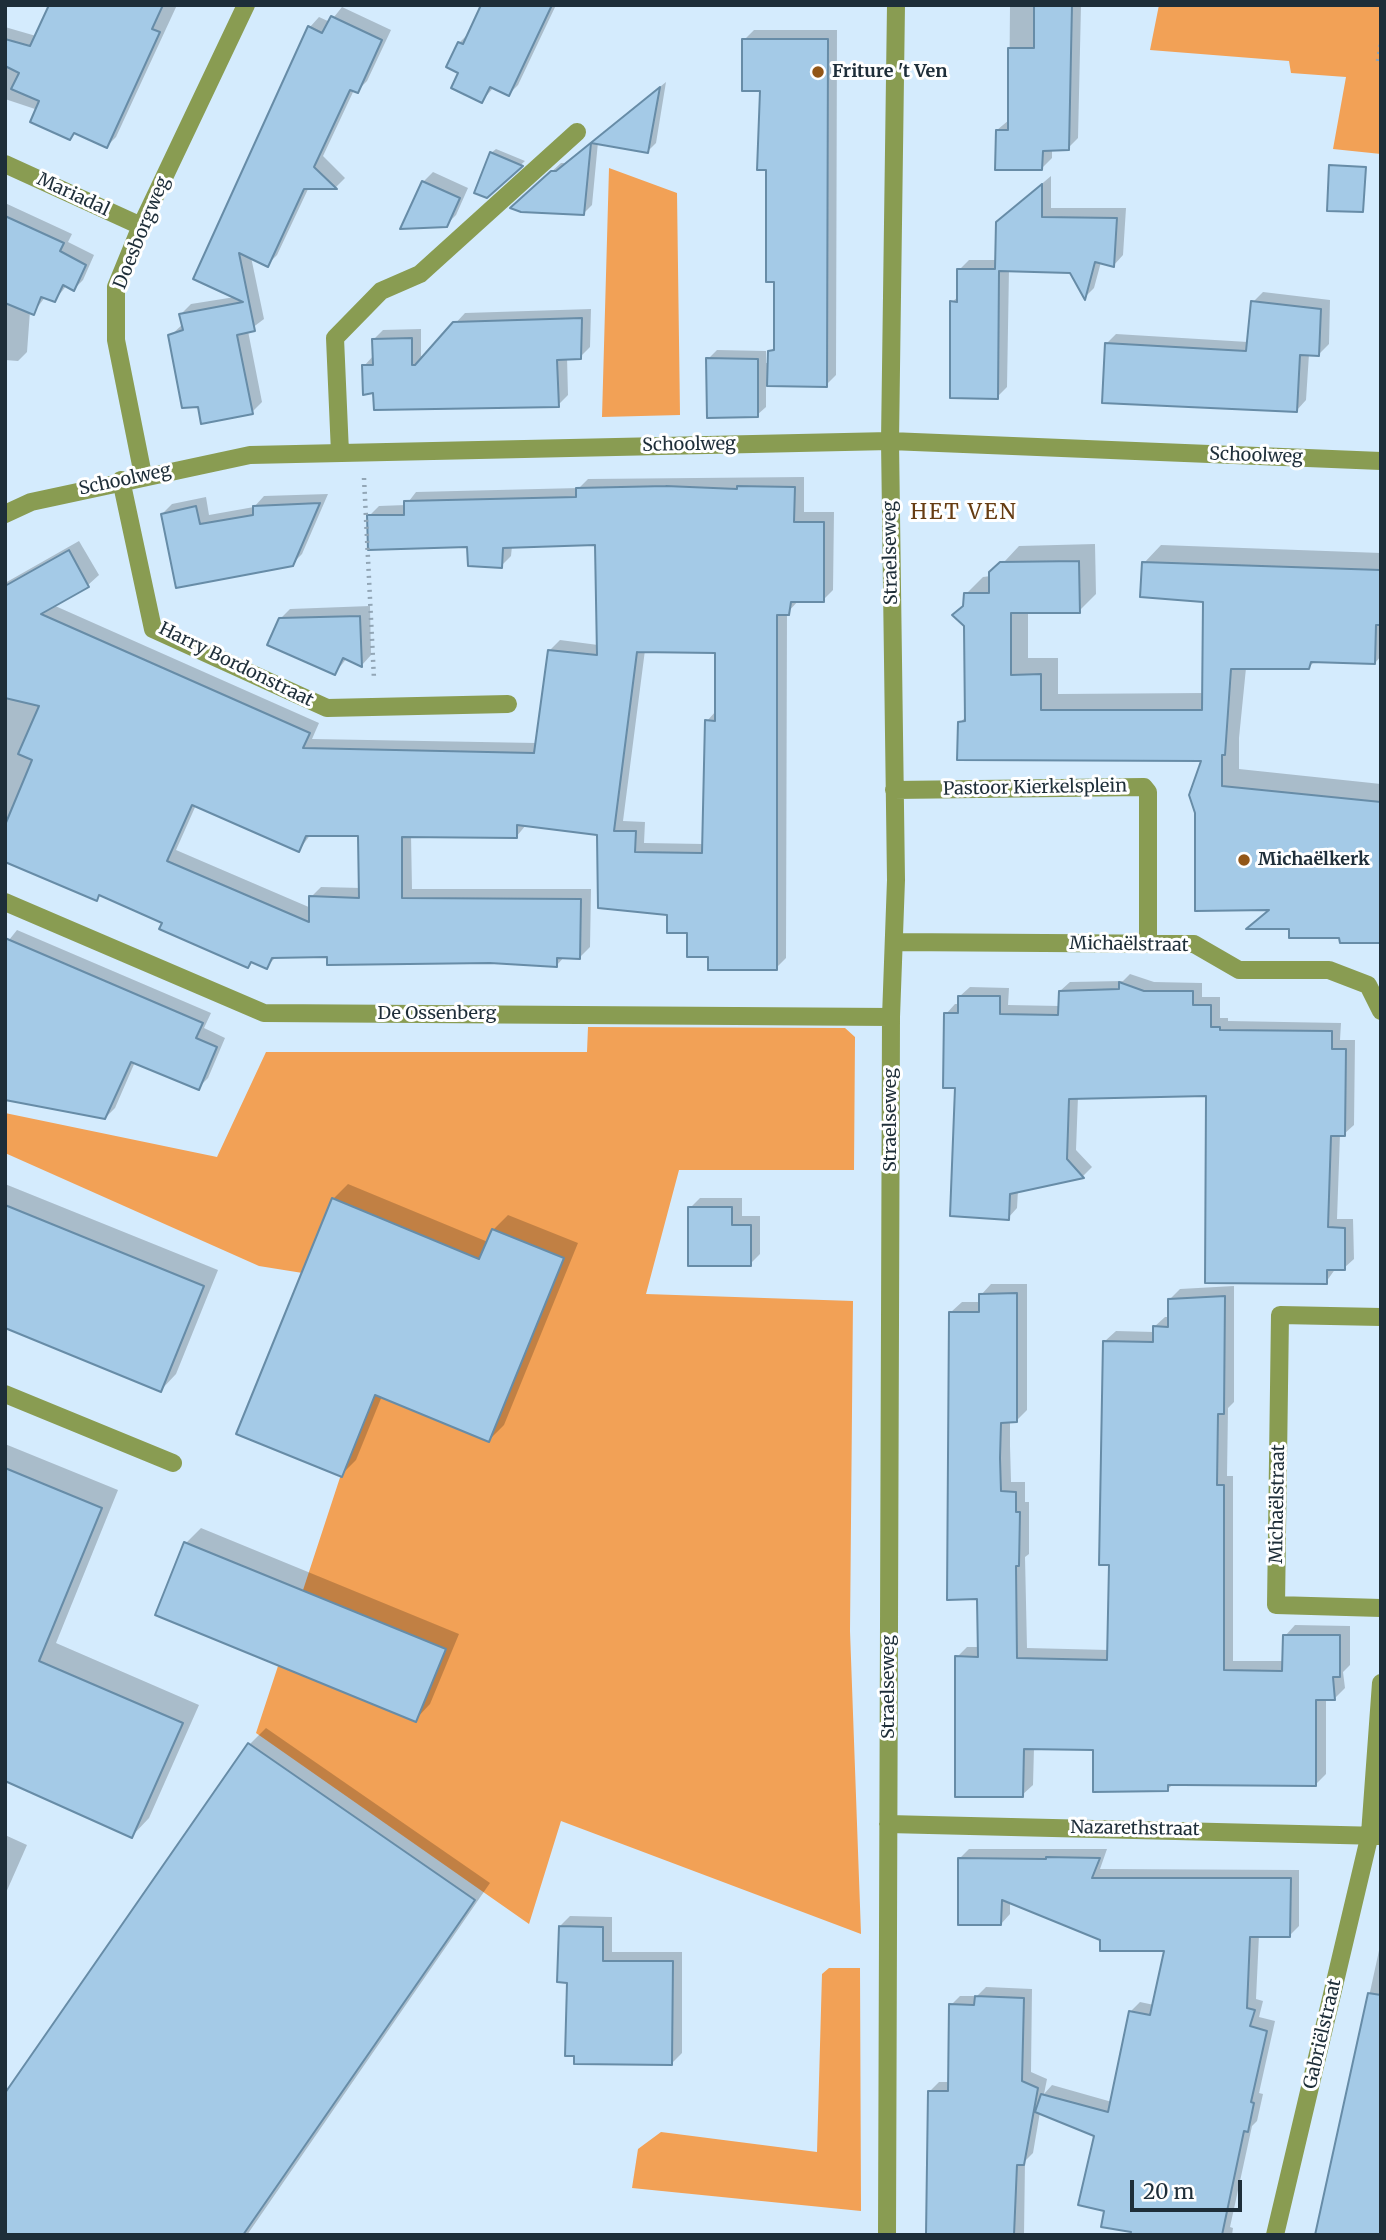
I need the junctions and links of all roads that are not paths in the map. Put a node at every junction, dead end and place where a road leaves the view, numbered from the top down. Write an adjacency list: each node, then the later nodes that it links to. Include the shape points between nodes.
1 (246, 5): 5 (street, Doesborgweg)
2 (896, 5): 6 (street, Straelseweg)
3 (577, 132): 7 (street, via 420,274 381,291 335,338)
4 (5, 164): 5 (street, Mariadal)
5 (141, 226): 9 (street, Doesborgweg, via 116,286 116,340)
6 (890, 441): 7 (street, Schoolweg); 8 (street, Schoolweg); 13 (street, Straelseweg)
7 (340, 453): 9 (street, Schoolweg, via 250,455)
8 (1381, 461)
9 (143, 475): 10 (street, Schoolweg)
10 (121, 480): 11 (street, Schoolweg, via 31,502); 12 (street, Harry Bordonstraat, via 153,629 327,708)
11 (5, 514)
12 (508, 704)
13 (894, 790): 15 (street, Straelseweg); 16 (street, Pastoor Kierkelsplein, via 1144,787 1148,792)
14 (5, 902): 18 (street, De Ossenberg, via 264,1013)
15 (894, 942): 16 (street, Michaëlstraat); 18 (street, Straelseweg)
16 (1148, 944): 17 (street, Michaëlstraat, via 1194,944 1239,970 1329,970 1368,985)
17 (1381, 1011)
18 (891, 1017): 24 (street, Straelseweg)
19 (1381, 1317): 22 (street, Michaëlstraat, via 1280,1315 1276,1605)
20 (5, 1394): 21 (street)
21 (173, 1463)
22 (1381, 1608)
23 (1381, 1683): 25 (street)
24 (888, 1824): 25 (street, Nazarethstraat); 26 (street, Straelseweg)
25 (1375, 1835): 27 (street, Gabriëlstraat)
26 (887, 2235)
27 (1276, 2235)

